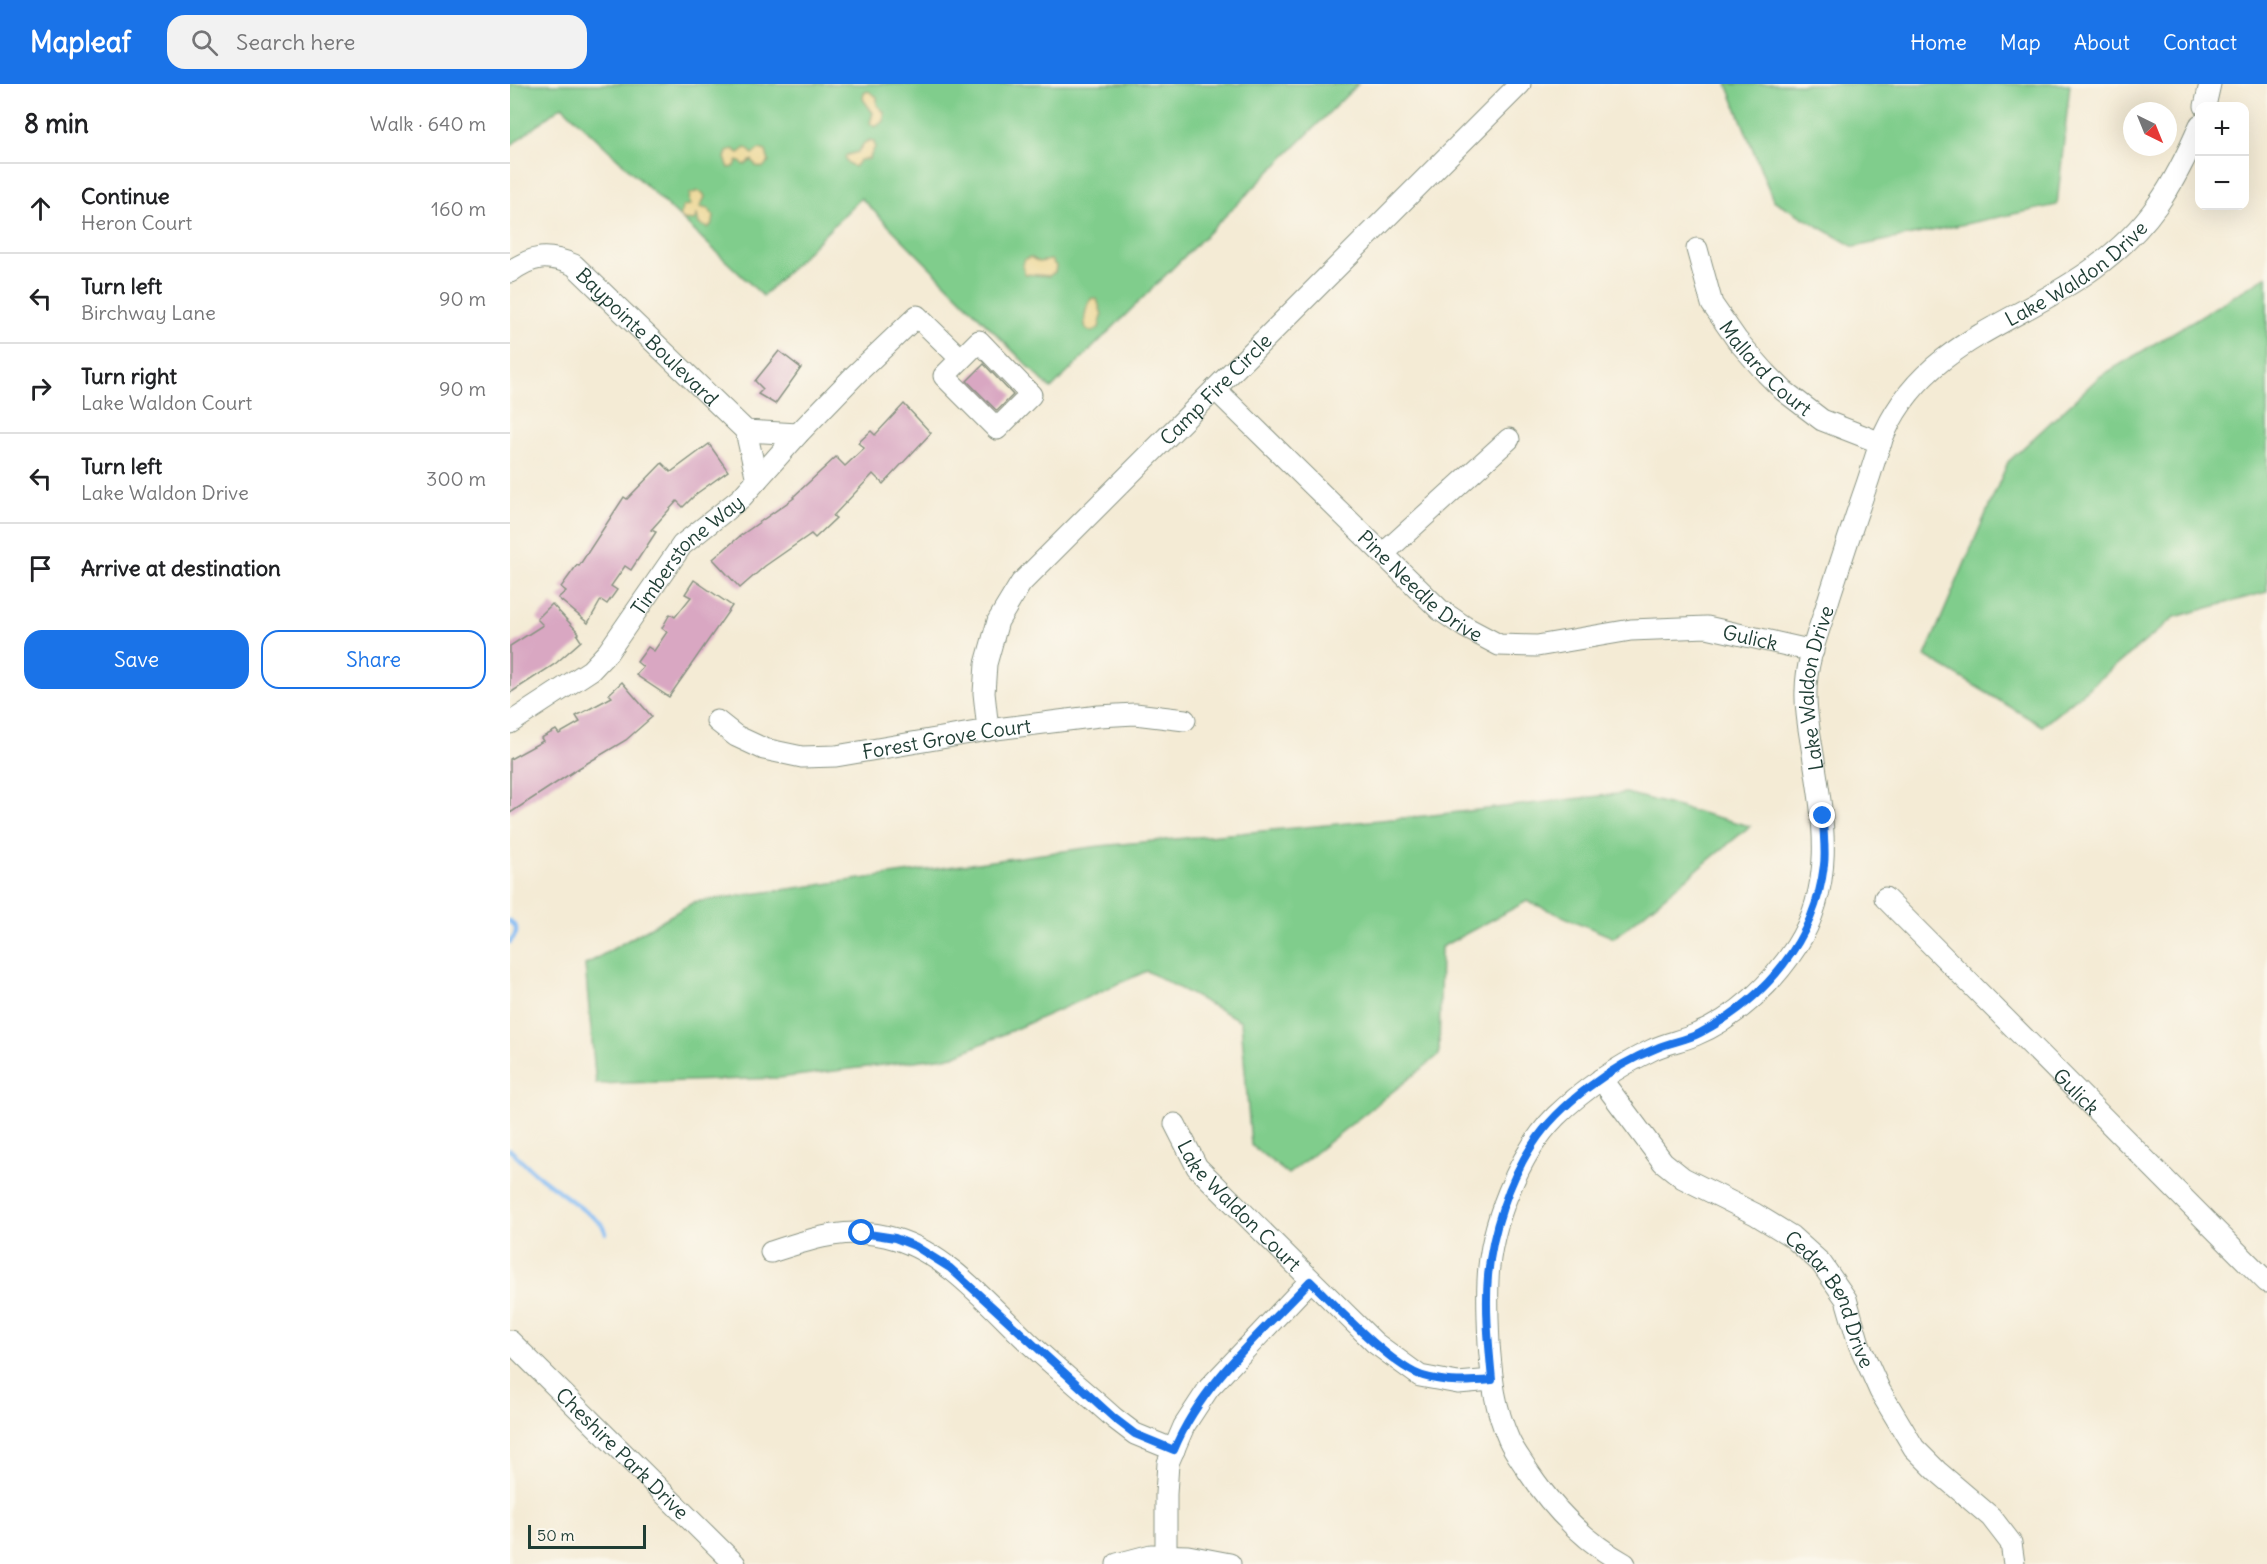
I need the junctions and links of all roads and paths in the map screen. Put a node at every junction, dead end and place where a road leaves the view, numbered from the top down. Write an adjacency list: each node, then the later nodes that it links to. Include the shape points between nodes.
1 (1520, 84): 8 (street, Camp Fire Circle)
2 (2210, 84): 3 (street)
3 (2206, 102)
4 (2195, 134): 12 (street, Lake Waldon Drive, via 2171,187 2152,215 2092,269 1936,363 1902,402)
5 (1697, 249): 12 (street, Mallard Court, via 1712,303 1737,340 1784,391 1822,420)
6 (510, 272): 9 (street, Baypointe Boulevard, via 523,262 539,258 556,258 574,265)
7 (961, 359): 10 (street, Timberstone Way, via 917,316)
8 (1215, 389): 14 (street, Pine Needle Drive); 20 (street, Camp Fire Circle, via 1021,583 998,621 986,664)
9 (746, 431): 10 (street); 13 (street)
10 (798, 434): 13 (street, Timberstone Way)
11 (1509, 439): 14 (street)
12 (1881, 443): 16 (street, Lake Waldon Drive)
13 (757, 480): 19 (street, Timberstone Way, via 741,498 682,544 608,652 591,670)
14 (1383, 554): 15 (street, Pine Needle Drive, via 1440,610 1499,645 1537,646 1630,630)
15 (1685, 628): 16 (street, Gulick, via 1707,627)
16 (1814, 651): 22 (street, Lake Waldon Drive, via 1806,692 1823,816 1824,865 1812,915 1797,945 1749,1002 1698,1034 1656,1048)
17 (1185, 720): 20 (street, Forest Grove Court, via 1135,714)
18 (717, 721): 20 (street, Forest Grove Court, via 736,736 764,749 802,757 836,756)
19 (510, 723)
20 (988, 730)
21 (1885, 898): 26 (street, Gulick)
22 (1601, 1079): 28 (street, Lake Waldon Drive, via 1554,1118 1533,1143 1500,1218 1488,1276); 35 (street, Cedar Bend Drive, via 1663,1162 1683,1178 1791,1236 1821,1263 1846,1299 1859,1344 1880,1391 1914,1448 1991,1517 2011,1543)
23 (1175, 1124): 25 (street, Lake Waldon Court, via 1197,1167)
24 (771, 1252): 29 (street, via 822,1235 862,1233 895,1238 915,1246 950,1268 1114,1418 1135,1434)
25 (1310, 1281): 28 (street, Lake Waldon Court, via 1375,1342 1420,1376 1458,1383); 29 (street, via 1209,1388 1184,1426)
26 (2267, 1282)
27 (510, 1341): 31 (street, Cheshire Park Drive)
28 (1492, 1380): 34 (street, Lake Waldon Drive, via 1492,1392 1510,1443 1542,1491 1568,1523)
29 (1174, 1450): 30 (street, via 1168,1463)
30 (1166, 1555): 32 (street); 33 (street)
31 (735, 1564)
32 (1116, 1564)
33 (1230, 1564)
34 (1624, 1564)
35 (2014, 1564)

